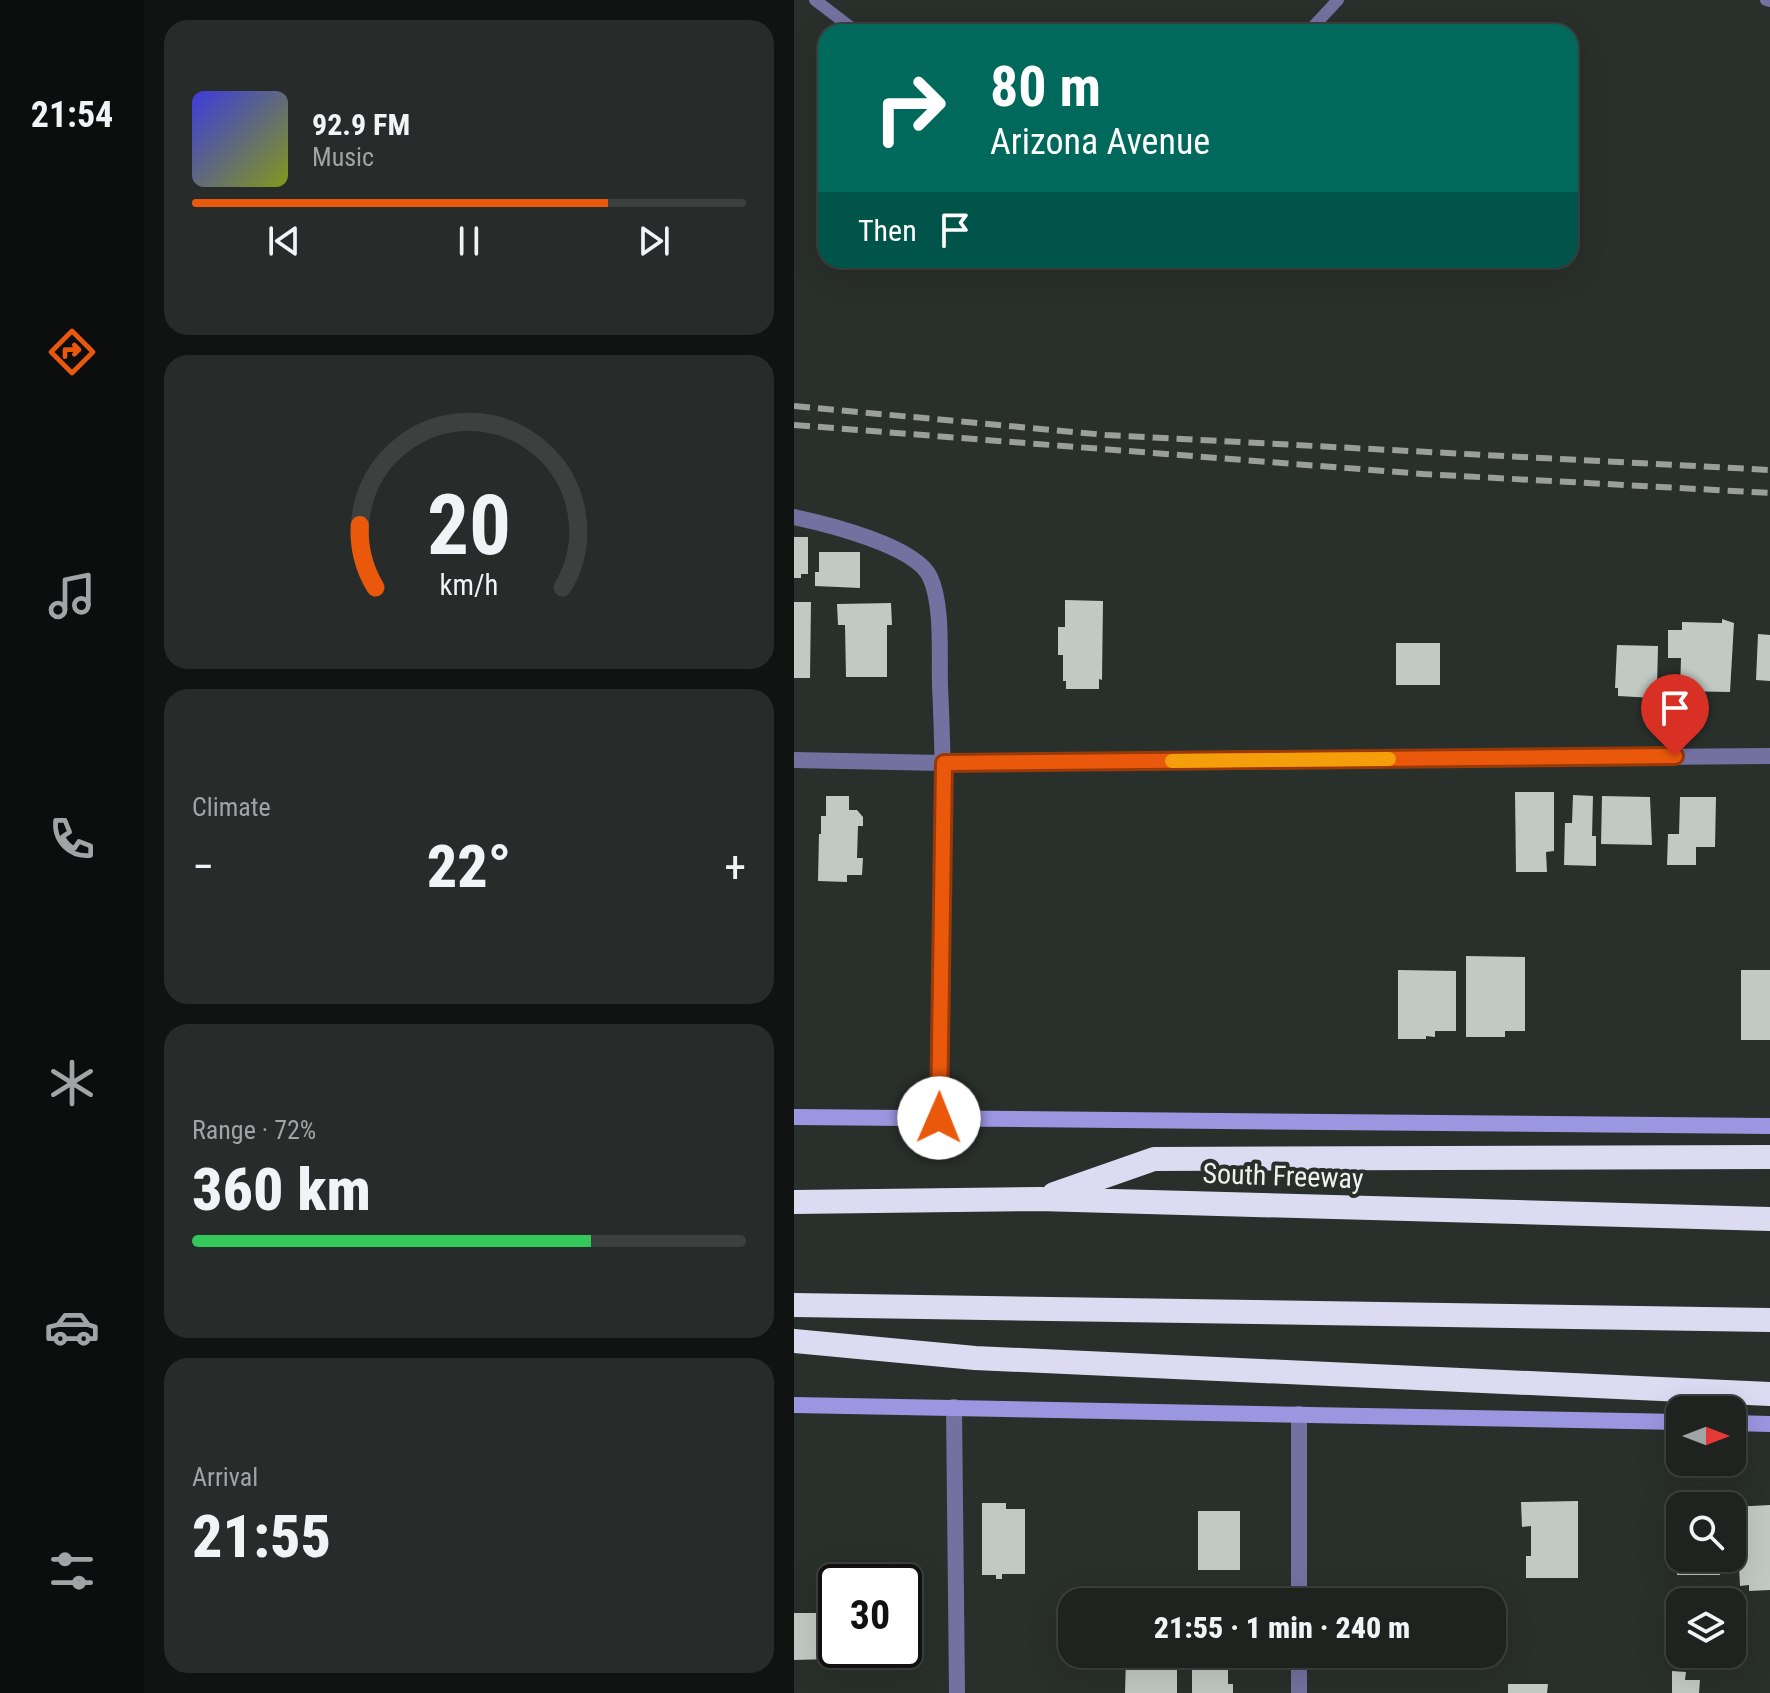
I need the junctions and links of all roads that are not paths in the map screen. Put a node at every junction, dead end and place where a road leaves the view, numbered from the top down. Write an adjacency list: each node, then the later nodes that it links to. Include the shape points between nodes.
1 (815, 0): 3 (lane)
2 (1338, 0): 4 (lane)
3 (846, 24)
4 (1316, 24)
5 (794, 517): 8 (street, via 893,547 916,559 930,577 937,609)
6 (1770, 756): 8 (street)
7 (794, 760): 8 (street)
8 (944, 763): 10 (street)
9 (794, 1117): 10 (main road, South Freeway)
10 (939, 1118): 11 (main road, South Freeway)
11 (1770, 1126)
12 (1770, 1157): 13 (highway, via 1154,1159)
13 (1039, 1199): 14 (highway, South Freeway); 15 (highway, South Freeway)
14 (794, 1202)
15 (1770, 1219)
16 (794, 1305): 17 (highway)
17 (1770, 1320)
18 (794, 1341): 19 (highway, via 975,1358)
19 (1770, 1394)
20 (794, 1405): 21 (main road)
21 (954, 1407): 22 (main road); 28 (street)
22 (1299, 1414): 23 (main road); 26 (street)
23 (1666, 1422)
24 (1746, 1423): 25 (main road)
25 (1770, 1424)
26 (1299, 1588)
27 (1299, 1668): 29 (street)
28 (957, 1693)
29 (1299, 1693)

